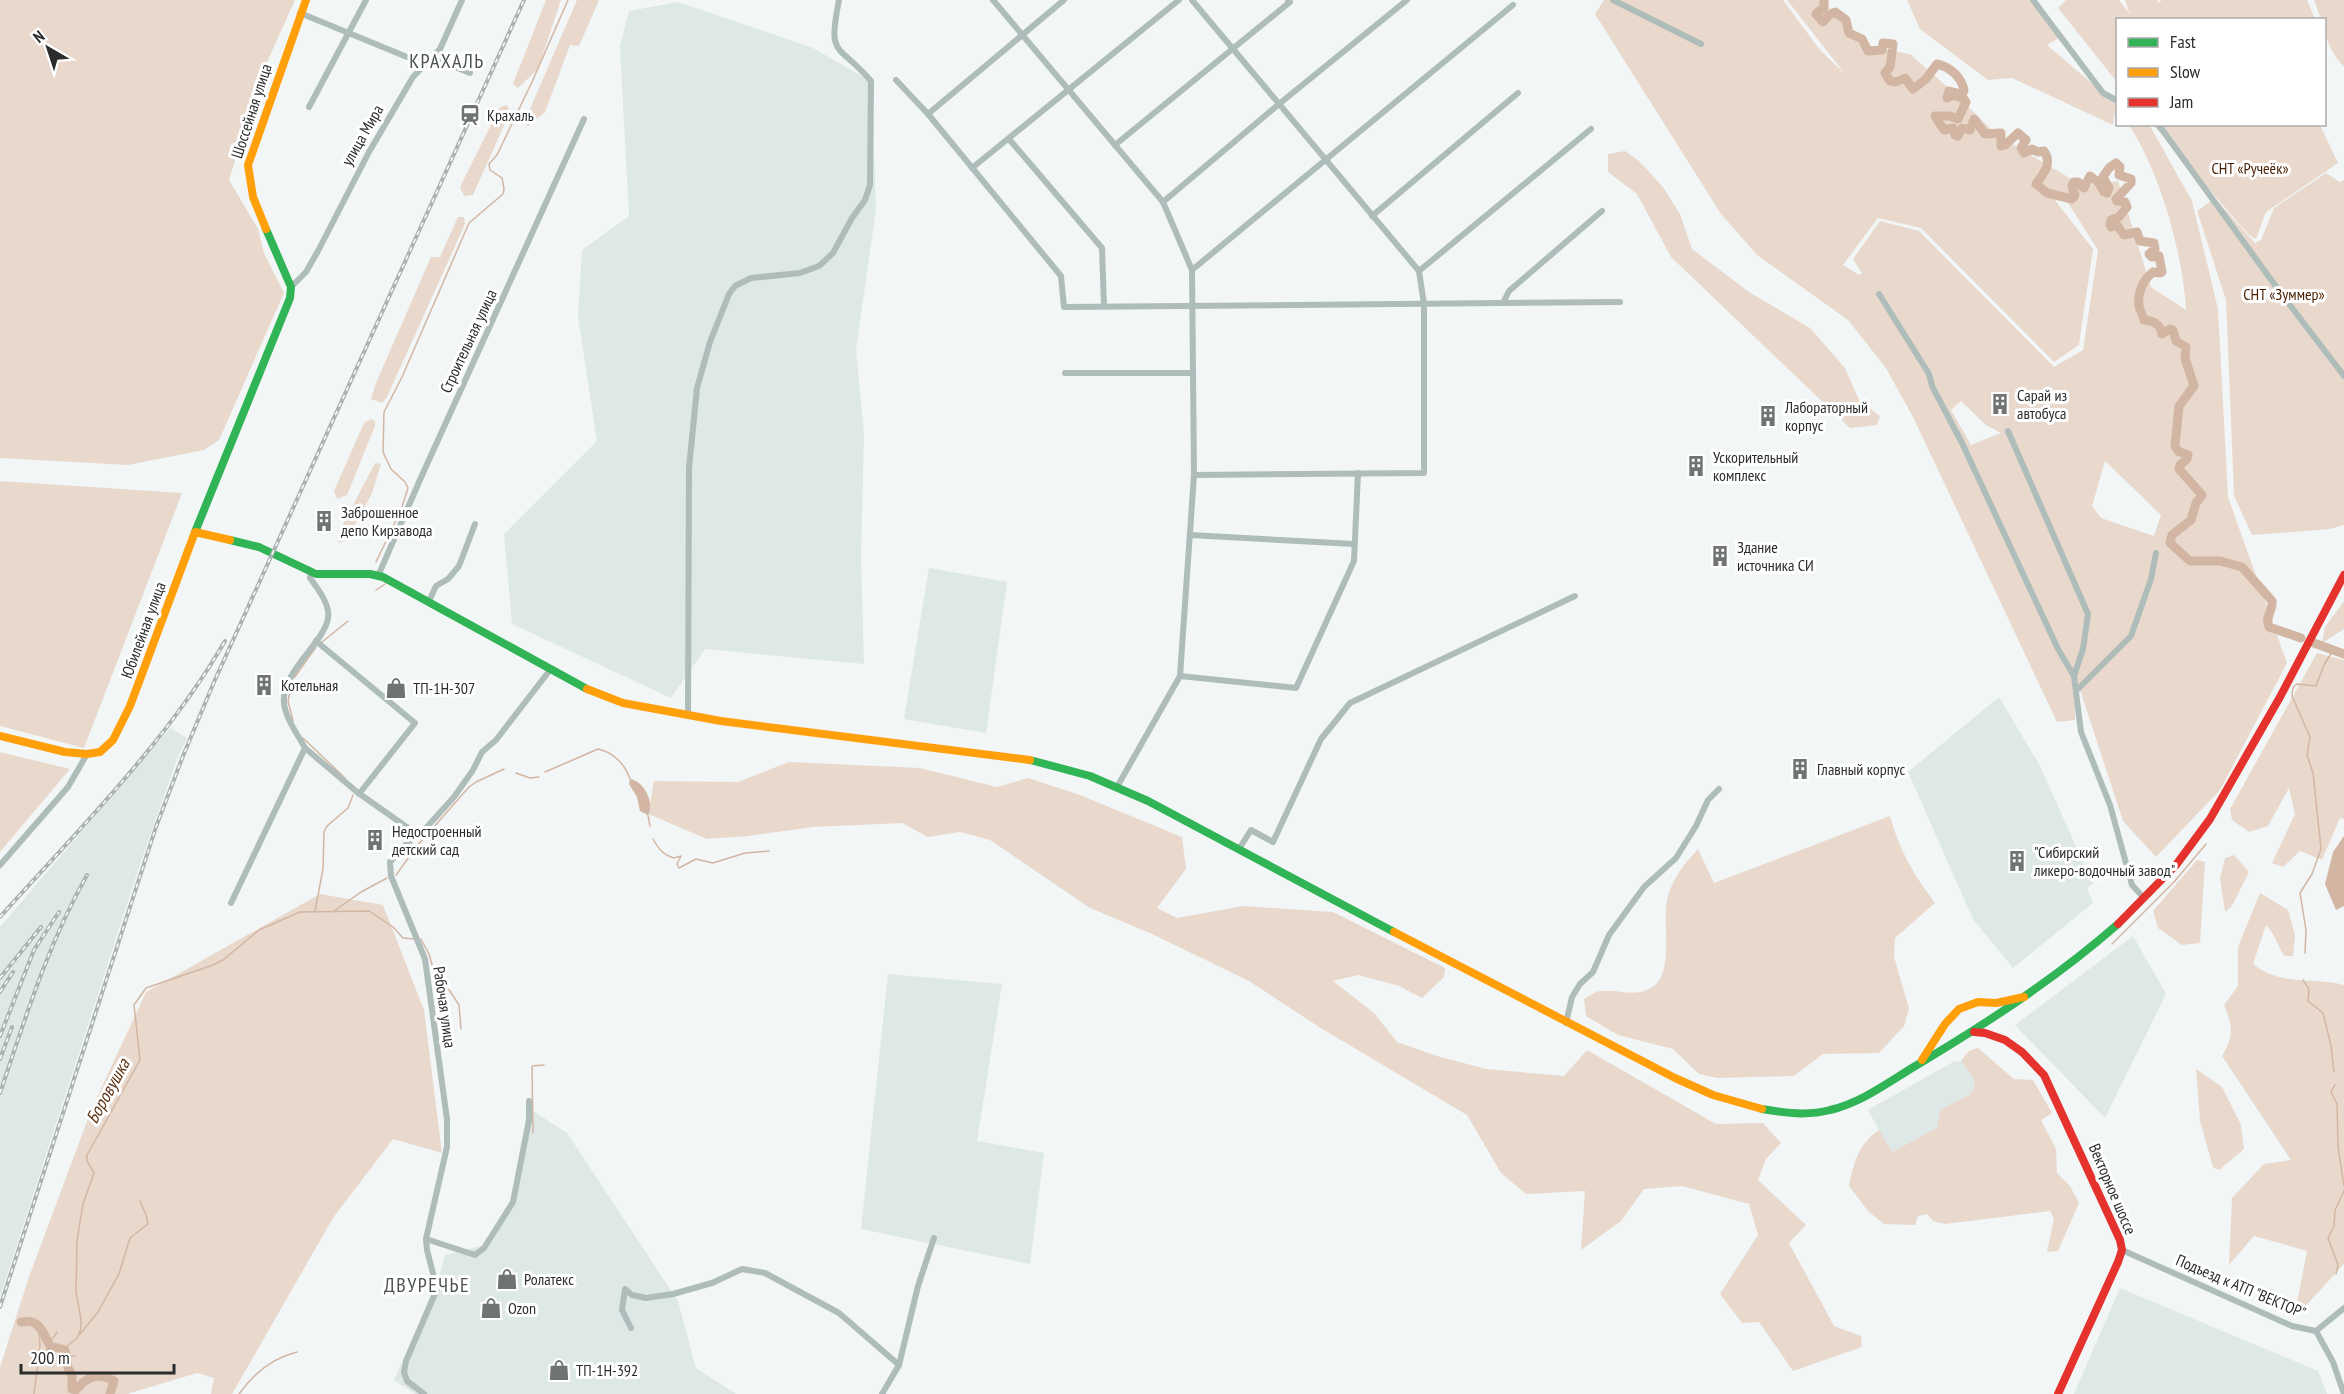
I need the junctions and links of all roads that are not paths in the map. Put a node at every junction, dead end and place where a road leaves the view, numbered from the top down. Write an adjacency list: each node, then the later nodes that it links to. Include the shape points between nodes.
1 (306, 0): 14 (main road, Шоссейная улица)
2 (366, 0): 15 (street)
3 (462, 0): 19 (street, улица Мира, via 440,49)
4 (838, 0): 68 (street, via 833,40 842,54 867,76 872,87 869,193 833,254 819,266 800,273 751,278 735,286 710,342 697,388 689,468)
5 (993, 0): 16 (street)
6 (1064, 0): 16 (street)
7 (1179, 0): 22 (street)
8 (1192, 0): 18 (street)
9 (1407, 0): 25 (street)
10 (1613, 0): 17 (street)
11 (2033, 0): 24 (street, via 2103,93)
12 (1290, 1): 18 (street)
13 (1513, 4): 33 (street)
14 (300, 13): 15 (street); 40 (main road, Шоссейная улица, via 248,165 258,208)
15 (350, 33): 19 (street, via 407,57); 26 (street)
16 (1022, 34): 22 (street); 27 (street)
17 (1701, 44)
18 (1233, 49): 25 (street); 32 (street)
19 (430, 57): 20 (street); 40 (street, улица Мира, via 413,77 369,152 306,272)
20 (470, 73)
21 (897, 80): 27 (street)
22 (1068, 89): 31 (street); 32 (street)
23 (1518, 93): 37 (street)
24 (2116, 99)
25 (1279, 104): 33 (street); 35 (street)
26 (309, 107)
27 (928, 114): 34 (street)
28 (584, 119): 60 (street, Строительная улица)
29 (2159, 126): 49 (street)
30 (1591, 129): 39 (street)
31 (1009, 139): 34 (street); 46 (street, via 1102,248)
32 (1115, 145): 35 (street)
33 (1325, 160): 37 (street); 38 (street)
34 (972, 168): 46 (street, via 1061,276 1064,307)
35 (1163, 202): 38 (street)
36 (1602, 211): 43 (street, via 1509,291)
37 (1372, 216): 39 (street)
38 (1192, 270): 44 (street)
39 (1419, 272): 45 (street)
40 (291, 287): 54 (main road, Шоссейная улица, via 290,298)
41 (1879, 294): 66 (street, via 1929,374)
42 (1620, 302): 43 (street)
43 (1503, 303): 45 (street)
44 (1191, 304): 45 (street); 46 (street); 48 (street)
45 (1424, 304): 51 (street, via 1424,473)
46 (1104, 306)
47 (1065, 373): 48 (street)
48 (1192, 373): 52 (street)
49 (2344, 376)
50 (2008, 431): 66 (street, via 2088,614)
51 (1358, 473): 52 (street); 56 (street)
52 (1194, 475): 55 (street)
53 (475, 524): 62 (street, via 459,566 436,586)
54 (195, 532): 58 (main road, via 259,547); 71 (main road, Юбилейная улица, via 123,722 113,740 100,752)
55 (1190, 535): 56 (street); 65 (street)
56 (1354, 544): 65 (street, via 1354,561 1296,688)
57 (2156, 553): 67 (street, via 2131,636)
58 (311, 572): 60 (main road); 63 (street, via 310,578 328,611 328,620)
59 (2344, 575): 78 (main road, via 2224,799 2176,865)
60 (378, 576): 62 (main road)
61 (1575, 596): 76 (street, via 1350,703 1321,739 1273,842 1251,830)
62 (429, 601): 64 (main road)
63 (316, 641): 70 (street, via 290,676 284,697 287,714); 74 (street, via 415,723)
64 (550, 670): 68 (main road, via 614,700); 75 (street, Рабочая улица, via 496,740 482,752 454,797)
65 (1180, 676): 72 (street)
66 (2074, 676): 67 (street)
67 (2077, 690): 78 (street, via 2081,732 2110,806 2132,885)
68 (688, 716): 72 (main road, via 1024,759)
69 (0, 736): 71 (main road)
70 (305, 748): 74 (street); 79 (street)
71 (87, 754): 77 (street, via 68,787)
72 (1117, 787): 76 (main road)
73 (1719, 789): 83 (street, via 1708,800 1676,858 1644,887 1608,935 1593,972 1572,997)
74 (359, 794): 75 (street)
75 (418, 835): 91 (street, Рабочая улица, via 394,856 389,867 425,959 447,1119 447,1147)
76 (1239, 849): 83 (main road)
77 (0, 865)
78 (2144, 898): 80 (main road, via 2070,964)
79 (231, 903)
80 (2025, 997): 81 (main road); 82 (main road)
81 (1992, 1003): 82 (main road, via 1999,1011); 86 (main road, via 1976,1002 1955,1012)
82 (1996, 1017): 84 (main road); 85 (main road, via 1991,1026)
83 (1566, 1023): 88 (main road, via 1709,1095 1755,1108 1801,1114 1836,1108 1867,1096)
84 (1974, 1032): 85 (main road, Векторное шоссе); 87 (main road)
85 (2000, 1037): 92 (main road, Векторное шоссе, via 2025,1054 2044,1075)
86 (1936, 1041): 87 (main road); 88 (main road)
87 (1948, 1047): 88 (main road)
88 (1920, 1063)
89 (529, 1101): 91 (street, via 525,1146 513,1202 484,1248 475,1255)
90 (934, 1238): 96 (street)
91 (426, 1239): 97 (street, Рабочая улица, via 437,1289 404,1372 407,1381)
92 (2122, 1250): 95 (street, Подъезд к АТП "ВЕКТОР", via 2292,1326); 99 (main road, Векторное шоссе)
93 (2344, 1308): 95 (street, Подъезд к АТП "ВЕКТОР")
94 (631, 1328): 96 (street, via 622,1310 626,1289 632,1295 646,1298 673,1294 712,1284 742,1269 765,1273 839,1313)
95 (2316, 1331): 100 (street)
96 (899, 1365): 98 (street)
97 (424, 1394)
98 (882, 1394)
99 (2058, 1394)
100 (2344, 1394)

